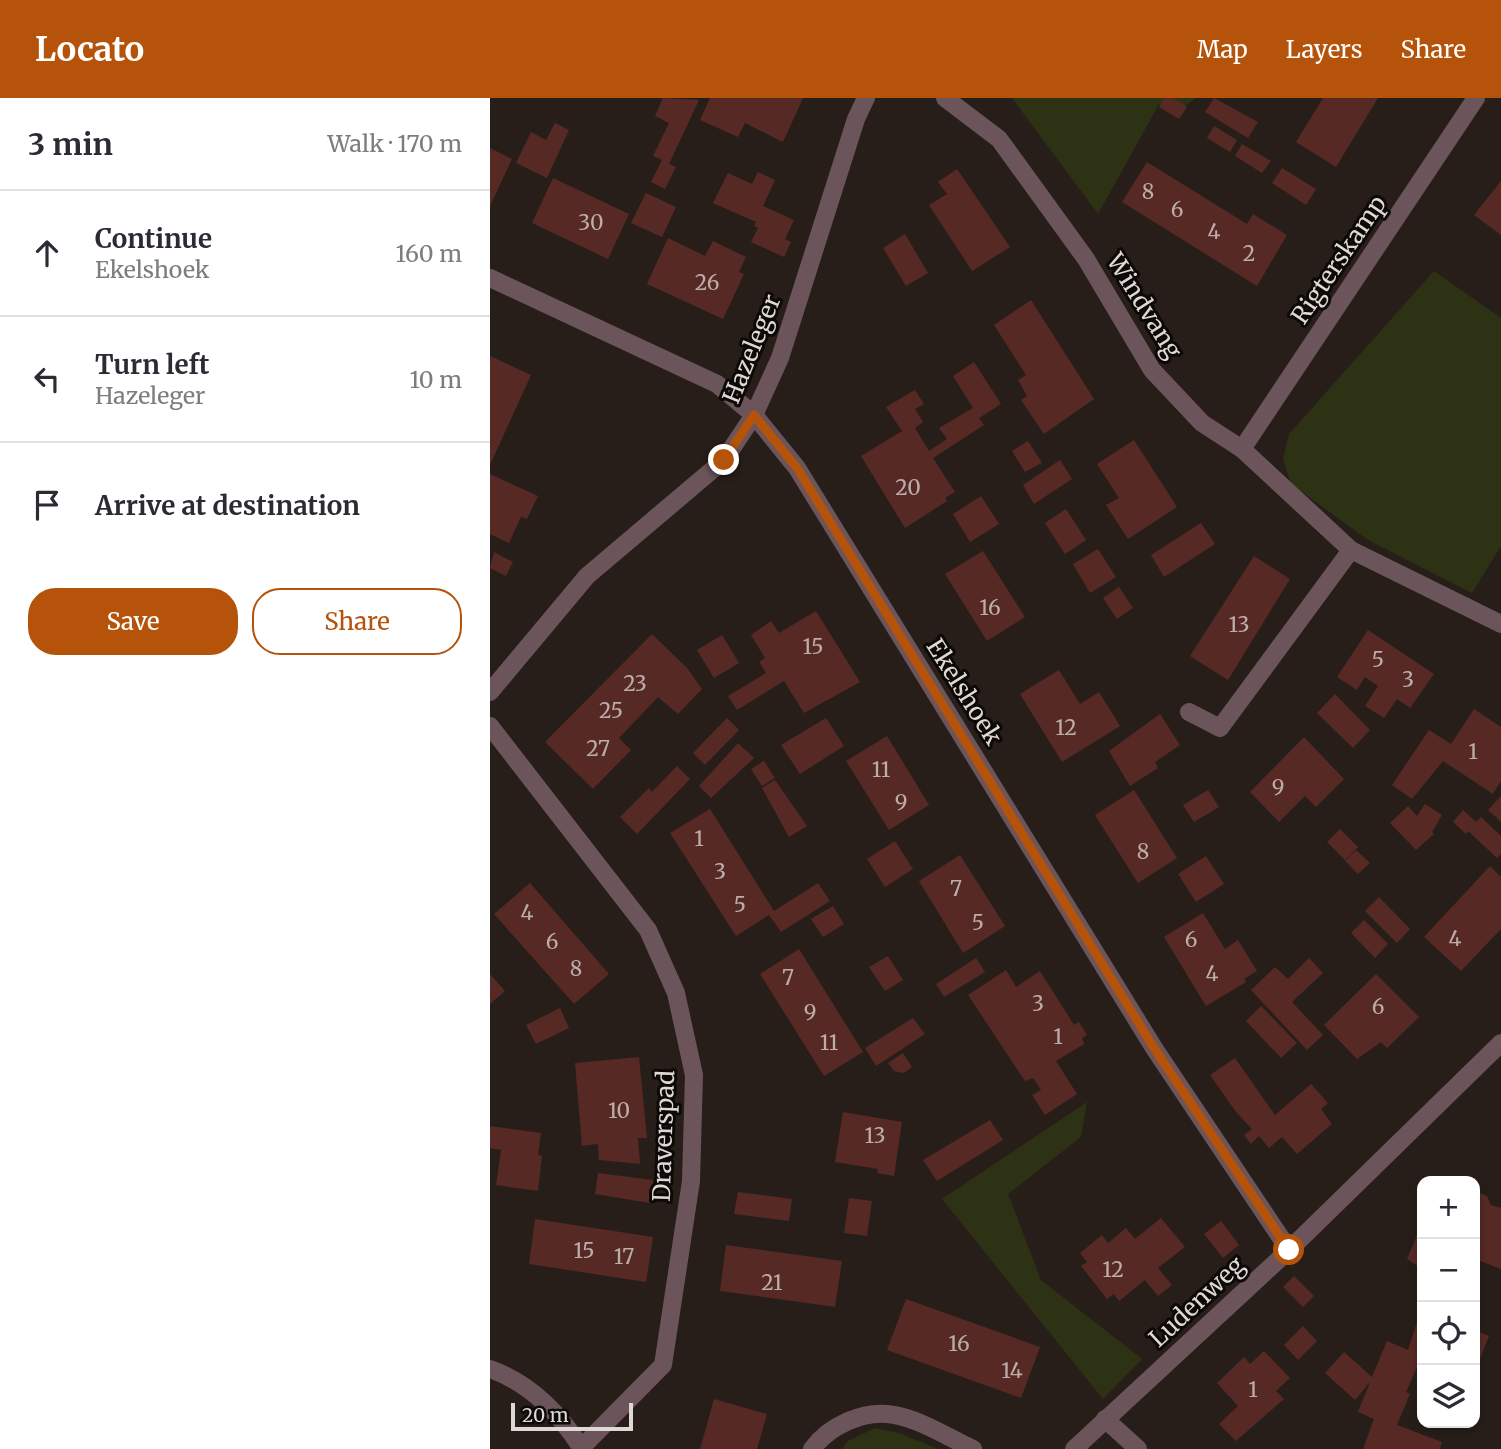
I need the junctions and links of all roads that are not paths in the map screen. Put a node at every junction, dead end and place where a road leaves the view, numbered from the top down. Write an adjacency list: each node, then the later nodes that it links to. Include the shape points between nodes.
1 (866, 98): 5 (street, Hazeleger, via 779,358)
2 (945, 98): 6 (street, Windvang, via 999,139 1086,259 1152,370 1202,424)
3 (1476, 98): 6 (street, Rigterskamp)
4 (490, 278): 5 (street, Ekelshoek, via 717,384)
5 (754, 415): 9 (street, Hazeleger, via 724,460 587,576); 13 (street, Ekelshoek, via 797,468 1154,1048)
6 (1242, 449): 7 (street, Windvang)
7 (1352, 550): 8 (street, Windvang); 10 (street, via 1220,728)
8 (1501, 624)
9 (490, 692)
10 (1189, 712)
11 (490, 726): 16 (street, Draverspad, via 648,930 676,993 694,1075 691,1181 663,1366)
12 (1501, 1043): 13 (street, Ludenweg)
13 (1289, 1250): 15 (street, Ludenweg)
14 (490, 1369): 16 (street, via 509,1376 548,1405)
15 (1105, 1419): 19 (street, Ludenweg); 20 (street)
16 (582, 1448)
17 (813, 1449): 18 (street, via 837,1426 868,1415 894,1415)
18 (974, 1449)
19 (1074, 1449)
20 (1138, 1449)

